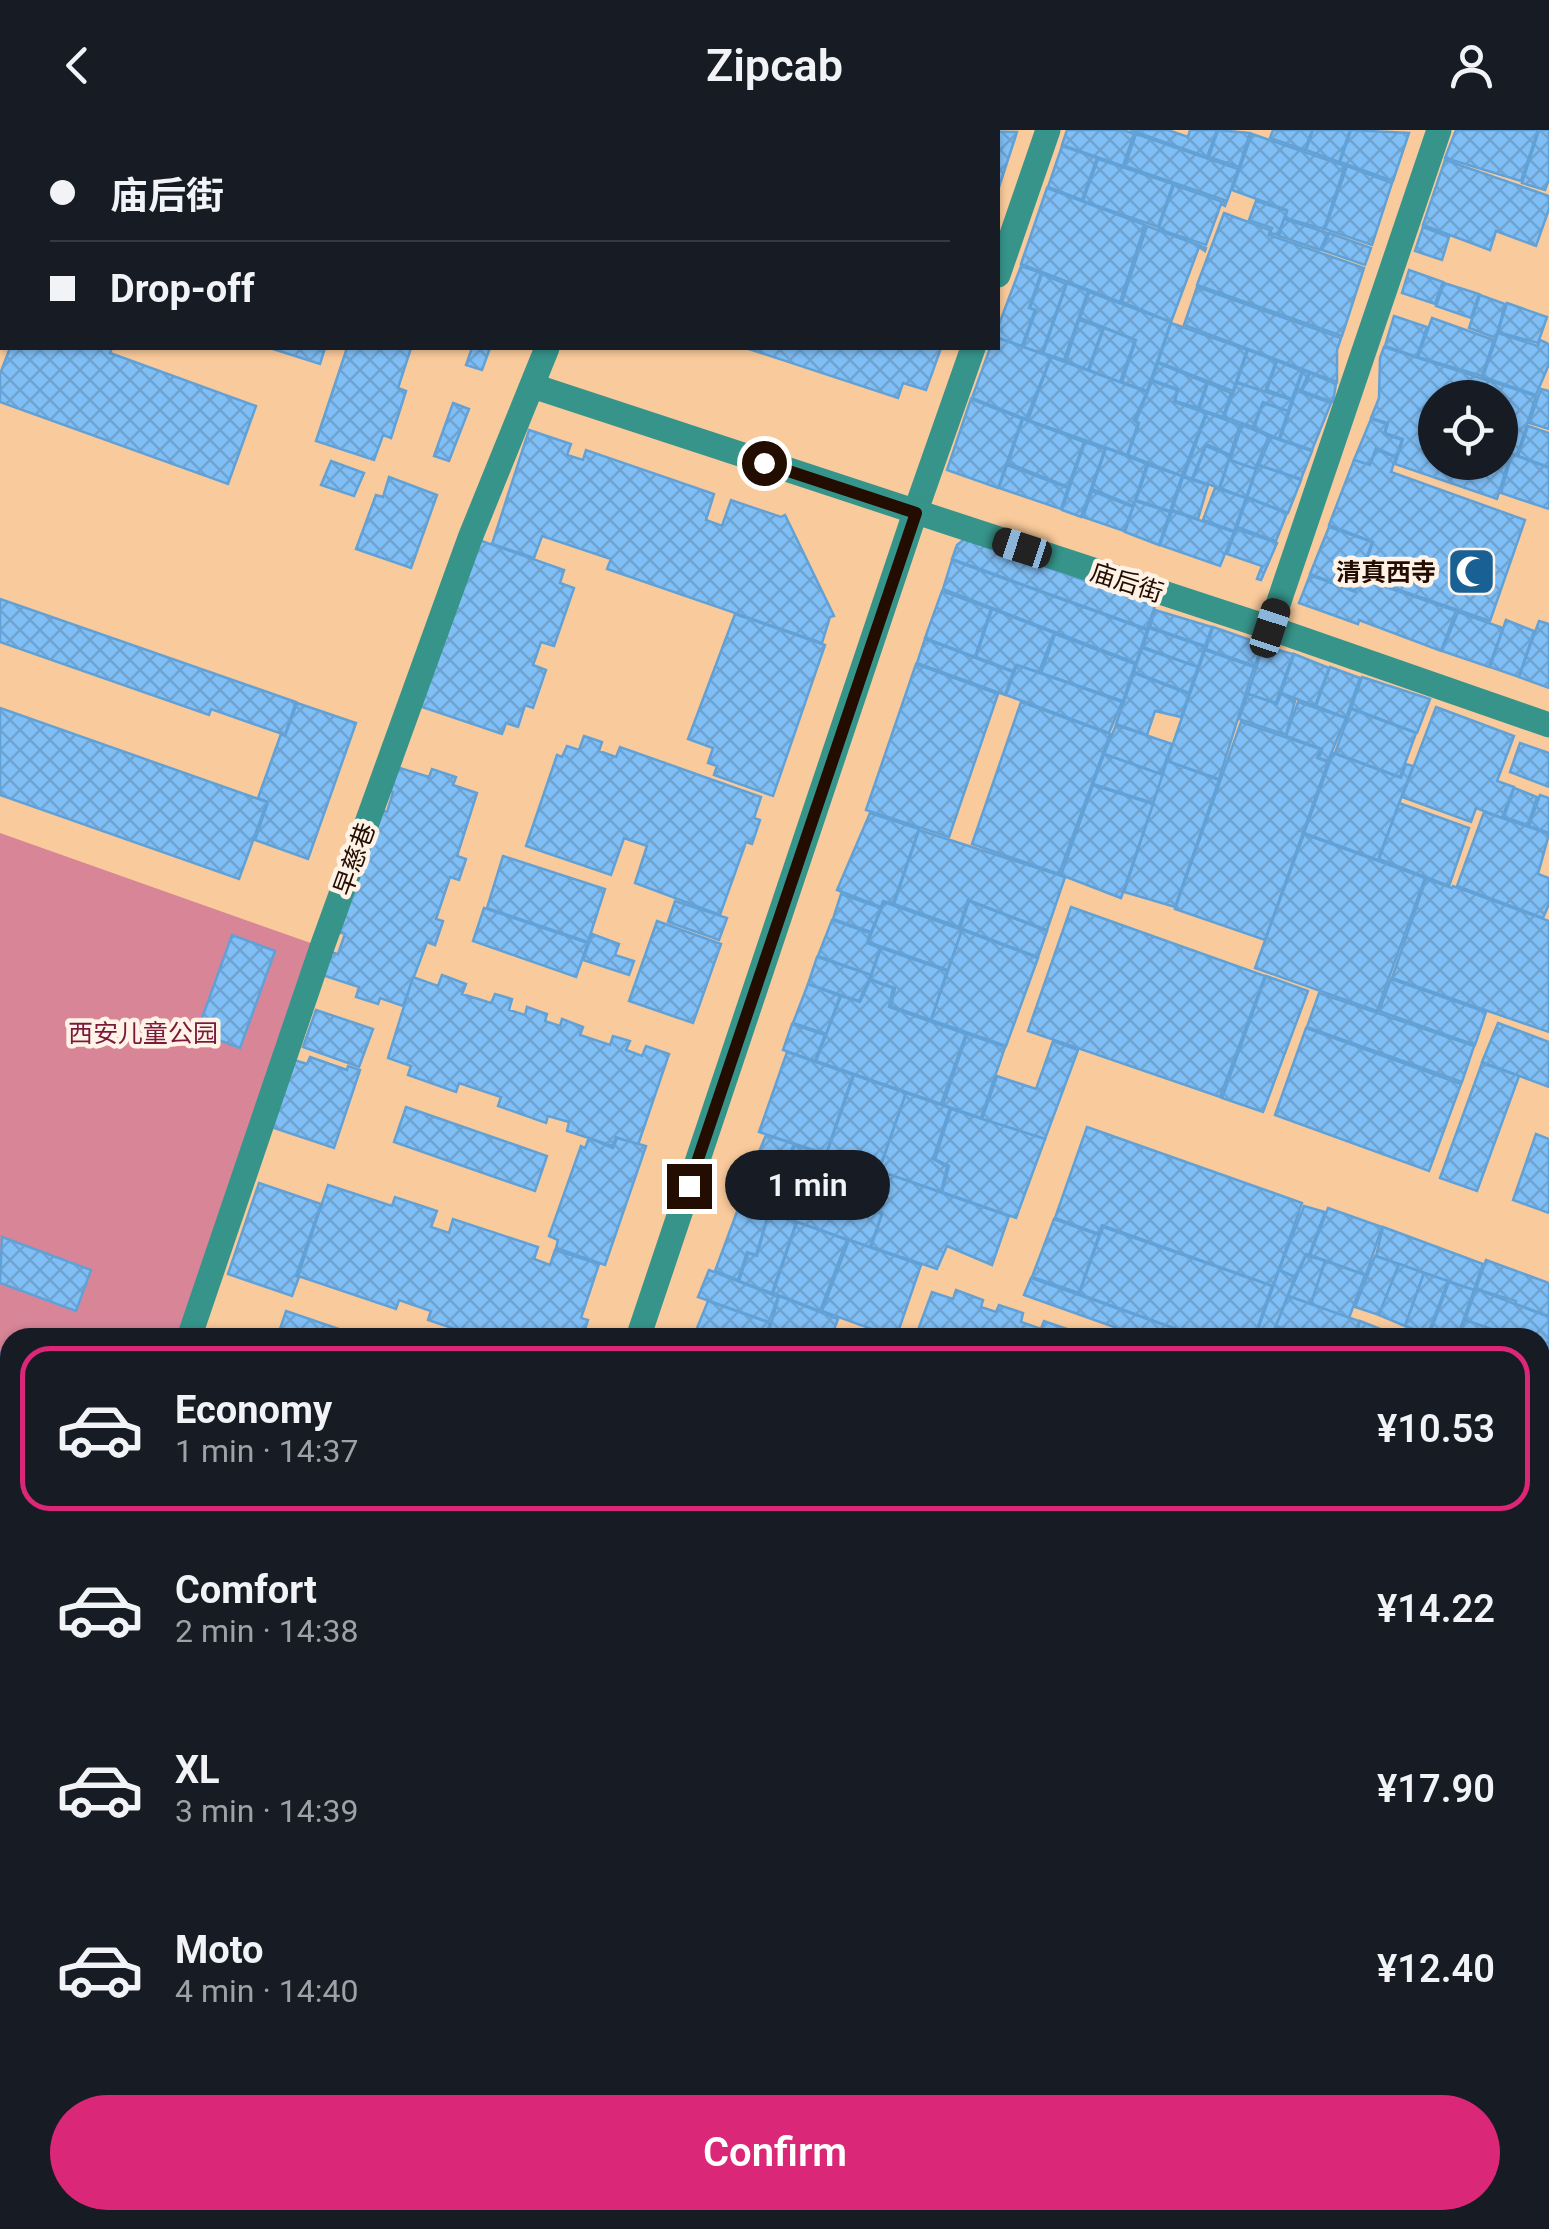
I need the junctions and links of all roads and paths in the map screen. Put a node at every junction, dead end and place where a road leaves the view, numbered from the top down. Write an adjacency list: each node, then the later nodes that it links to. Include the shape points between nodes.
1 (1048, 130): 3 (street)
2 (1439, 130): 8 (street)
3 (1000, 269)
4 (546, 350): 6 (street, 早慈巷)
5 (971, 350): 7 (street)
6 (533, 386): 7 (street, 庙后街); 10 (street, 早慈巷, via 322,946)
7 (916, 513): 8 (street, 庙后街); 11 (street)
8 (1270, 628): 9 (street, 庙后街)
9 (1549, 725)
10 (192, 1328)
11 (641, 1328)

